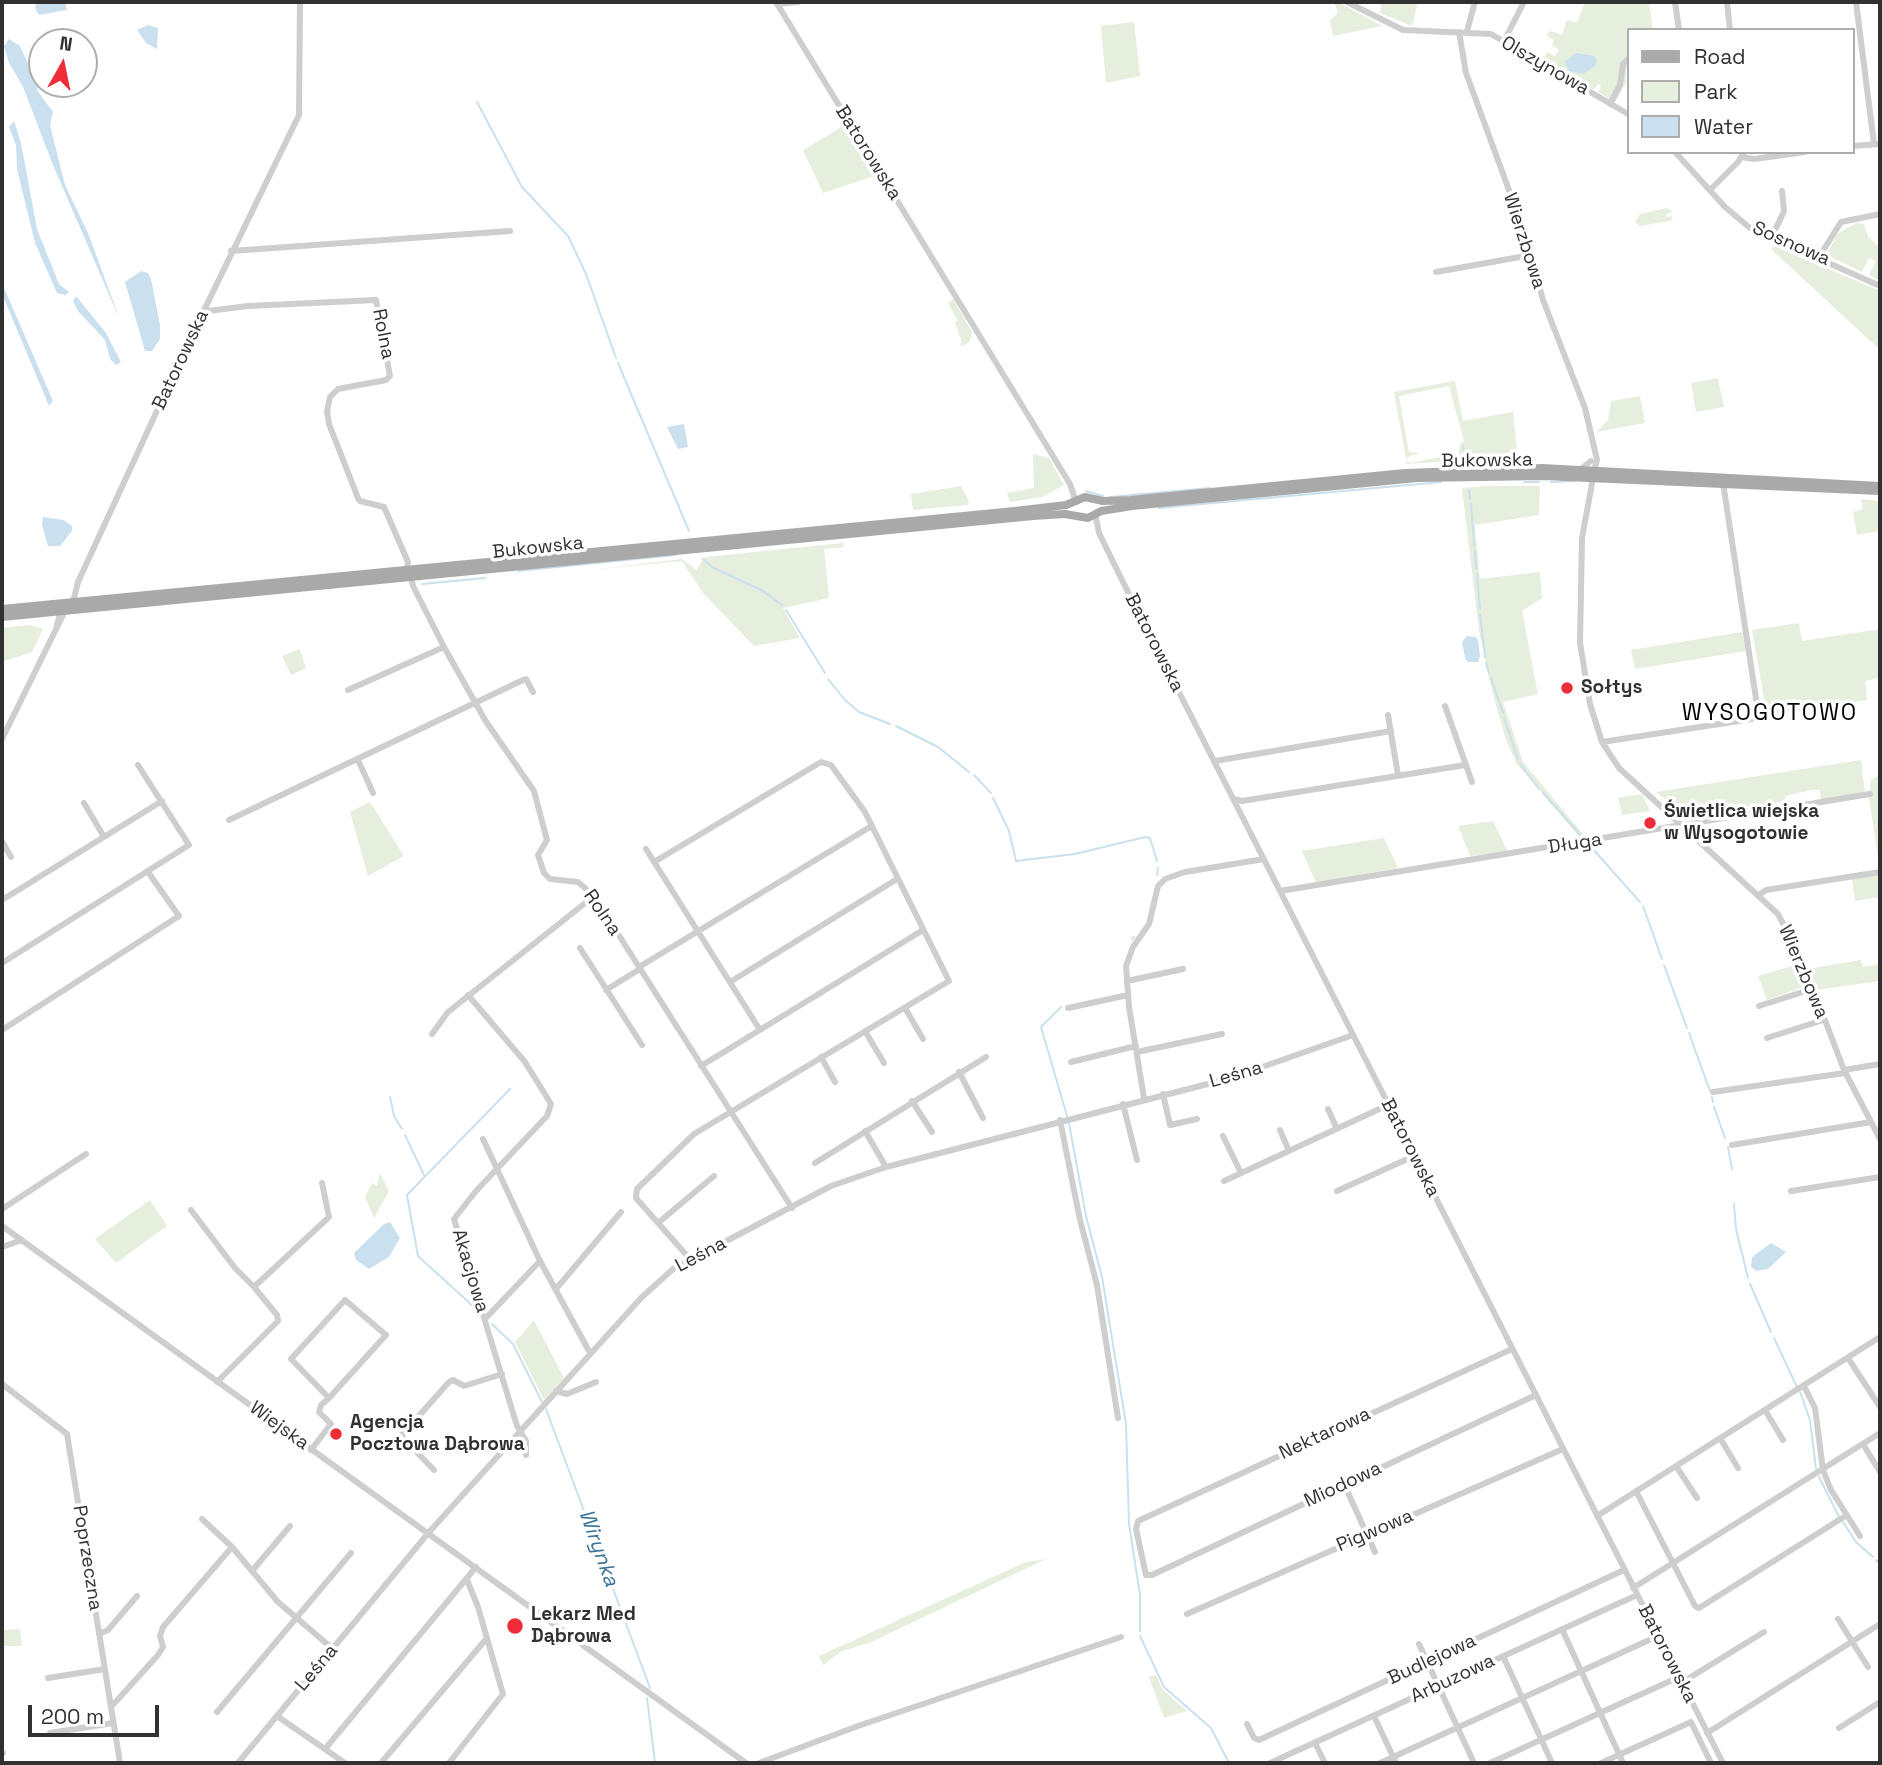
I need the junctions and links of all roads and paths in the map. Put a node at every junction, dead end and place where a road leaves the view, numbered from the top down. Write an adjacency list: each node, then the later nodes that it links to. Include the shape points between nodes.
1 (300, 2): 28 (street, Batorowska, via 301,110)
2 (798, 2): 9 (street)
3 (1347, 2): 13 (street, Olszynowa, via 1409,32)
4 (1475, 2): 12 (street)
5 (1524, 2): 14 (street)
6 (1675, 2): 10 (street)
7 (1727, 2): 11 (street)
8 (1856, 2): 18 (street)
9 (776, 3): 36 (street, Batorowska)
10 (1679, 28)
11 (1730, 28)
12 (1467, 31): 13 (street, Olszynowa); 14 (street, Olszynowa, via 1485,32)
13 (1459, 32): 29 (street, Wierzbowa, via 1466,73)
14 (1504, 41): 16 (street, Olszynowa)
15 (1626, 61): 16 (street)
16 (1610, 104): 17 (street, Olszynowa)
17 (1626, 113)
18 (1877, 144): 19 (street)
19 (1854, 146)
20 (1677, 154): 23 (street)
21 (1790, 154): 22 (street, via 1754,159)
22 (1743, 155): 23 (street)
23 (1710, 190): 27 (street, Sosnowa, via 1740,220)
24 (1782, 191): 27 (street, via 1784,211)
25 (1880, 215): 30 (street, via 1841,222)
26 (510, 231): 28 (street)
27 (1771, 239): 30 (street, Sosnowa)
28 (231, 251): 33 (street, Batorowska)
29 (1531, 255): 31 (street); 34 (street, Wierzbowa, via 1542,300 1581,396 1598,465)
30 (1819, 257): 32 (street, Sosnowa)
31 (1436, 272)
32 (1880, 286)
33 (204, 309): 44 (street, Rolna, via 376,300 390,376 338,389 330,397 327,411 359,501 384,508 403,568); 45 (street, Batorowska, via 78,582)
34 (1593, 470): 35 (main road, Bukowska); 37 (main road, Bukowska); 39 (main road, Bukowska, via 1437,471 1130,500); 41 (main road, Bukowska, via 1417,478 1154,503); 60 (street, Wierzbowa, via 1595,486 1582,543 1580,648)
35 (1723, 483): 38 (main road, Bukowska); 60 (street, via 1762,718)
36 (1070, 484): 39 (street, Batorowska); 40 (street, Batorowska)
37 (1880, 485)
38 (1880, 491)
39 (1091, 498): 40 (main road, Bukowska); 41 (main road)
40 (1076, 502): 42 (main road, via 1074,512); 44 (main road, Bukowska)
41 (1095, 513): 42 (main road, Bukowska); 43 (street, Batorowska)
42 (1080, 517): 43 (street, Batorowska); 44 (main road, Bukowska, via 1033,516)
43 (1099, 533): 62 (street, Batorowska)
44 (409, 573): 45 (main road, Bukowska); 47 (main road, Bukowska); 52 (street, Rolna)
45 (73, 602): 46 (main road, Bukowska); 47 (street, Batorowska)
46 (2, 609)
47 (65, 611): 48 (main road, Bukowska); 50 (street, Batorowska); 51 (street, Batorowska)
48 (44, 613): 49 (main road, Bukowska); 50 (street)
49 (2, 617)
50 (57, 620): 51 (street, Batorowska)
51 (56, 629): 59 (street, Batorowska)
52 (444, 648): 53 (street); 55 (street, Rolna)
53 (348, 690)
54 (533, 692): 55 (street, via 523,680)
55 (476, 703): 61 (street); 86 (street, Rolna, via 534,791 547,840 538,855 544,873 550,879 578,882)
56 (1445, 706): 64 (street)
57 (1388, 715): 58 (street)
58 (1391, 731): 62 (street); 65 (street)
59 (2, 739)
60 (1602, 742): 73 (street, Wierzbowa, via 1619,768)
61 (358, 760): 67 (street); 72 (street)
62 (1215, 761): 71 (street, Batorowska)
63 (138, 765): 69 (street)
64 (1465, 765): 65 (street); 66 (street)
65 (1398, 775): 71 (street)
66 (1472, 782)
67 (373, 793)
68 (1870, 794): 73 (street, Długa)
69 (162, 801): 75 (street); 81 (street, via 189,845)
70 (84, 803): 75 (street)
71 (1240, 804): 79 (street, Batorowska)
72 (229, 820)
73 (1683, 824): 84 (street, Długa); 85 (street, Wierzbowa)
74 (870, 827): 80 (street, via 831,765 821,762); 83 (street); 89 (street)
75 (104, 837): 87 (street)
76 (2, 841): 78 (street)
77 (646, 849): 80 (street)
78 (11, 857)
79 (1264, 859): 84 (street, Batorowska); 94 (street, via 1185,872 1160,882 1149,924 1128,956)
80 (654, 862): 89 (street)
81 (148, 872): 91 (street); 104 (street, via 179,916)
82 (1880, 872): 85 (street, via 1766,890)
83 (897, 880): 88 (street); 95 (street)
84 (1280, 891): 109 (street, Batorowska)
85 (1759, 895): 96 (street, Wierzbowa, via 1781,919)
86 (594, 896): 92 (street, Rolna); 98 (street)
87 (2, 900)
88 (923, 930): 101 (street, via 949,981); 105 (street)
89 (697, 931): 92 (street); 95 (street)
90 (580, 948): 97 (street)
91 (2, 963)
92 (639, 968): 97 (street); 119 (street, Rolna)
93 (1183, 969): 94 (street)
94 (1127, 981): 99 (street)
95 (730, 982): 105 (street)
96 (1812, 989): 100 (street); 103 (street, Wierzbowa)
97 (607, 990): 112 (street)
98 (468, 995): 107 (street); 149 (street, Akacjowa, via 542,1086 551,1104 547,1116)
99 (1128, 995): 102 (street); 113 (street)
100 (1759, 1006)
101 (905, 1007): 106 (street); 111 (street)
102 (1068, 1008)
103 (1823, 1020): 110 (street); 120 (street, Wierzbowa)
104 (2, 1030)
105 (760, 1030): 119 (street)
106 (865, 1031): 114 (street); 117 (street)
107 (432, 1034)
108 (1222, 1034): 113 (street)
109 (1353, 1035): 124 (street, Leśna, via 1231,1078); 128 (street, Batorowska)
110 (1767, 1038)
111 (923, 1040)
112 (642, 1045)
113 (1137, 1049): 116 (street); 125 (street)
114 (821, 1057): 122 (street); 130 (street)
115 (986, 1057): 121 (street)
116 (1071, 1062)
117 (884, 1063)
118 (1880, 1064): 120 (street)
119 (701, 1066): 130 (street, Rolna)
120 (1845, 1071): 123 (street); 134 (street, Wierzbowa)
121 (959, 1072): 126 (street); 131 (street)
122 (835, 1082)
123 (1713, 1092)
124 (1163, 1094): 125 (street, Leśna); 132 (street, via 1170,1125)
125 (1144, 1098): 127 (street, Leśna)
126 (912, 1101): 137 (street); 138 (street)
127 (1123, 1104): 133 (street, Leśna); 146 (street)
128 (1388, 1105): 135 (street); 145 (street, Batorowska)
129 (1328, 1109): 135 (street)
130 (729, 1111): 157 (street, Rolna); 161 (street, via 694,1134 637,1189 636,1198)
131 (983, 1118)
132 (1197, 1119)
133 (1060, 1120): 148 (street, Leśna); 184 (street, via 1097,1285)
134 (1875, 1125): 141 (street, Wierzbowa); 142 (street)
135 (1337, 1129): 143 (street)
136 (1280, 1130): 143 (street)
137 (865, 1131): 147 (street); 148 (street)
138 (932, 1132)
139 (1223, 1136): 150 (street)
140 (483, 1139): 149 (street)
141 (1880, 1139)
142 (1732, 1145)
143 (1289, 1151): 150 (street)
144 (86, 1154): 158 (street)
145 (1414, 1156): 155 (street); 171 (street, Batorowska)
146 (1137, 1160)
147 (815, 1163)
148 (886, 1167): 157 (street, Leśna, via 831,1186)
149 (497, 1170): 166 (street); 169 (street, Akacjowa, via 454,1219)
150 (1241, 1173): 153 (street)
151 (714, 1176): 161 (street)
152 (1880, 1177): 156 (street)
153 (1224, 1181)
154 (323, 1183): 167 (street, via 328,1217)
155 (1337, 1191)
156 (1791, 1191)
157 (792, 1208): 165 (street, Leśna)
158 (2, 1209)
159 (191, 1210): 167 (street)
160 (621, 1212): 168 (street)
161 (658, 1223): 165 (street)
162 (2, 1226): 163 (street, Wiejska)
163 (22, 1240): 164 (street); 175 (street, Wiejska)
164 (2, 1247)
165 (689, 1258): 172 (street, Leśna, via 657,1282)
166 (540, 1261): 168 (street); 169 (street)
167 (254, 1287): 175 (street, via 278,1314 278,1321)
168 (556, 1289): 172 (street)
169 (485, 1319): 174 (street, Akacjowa)
170 (1880, 1337): 173 (street)
171 (1512, 1349): 180 (street, Batorowska); 215 (street, Nektarowa, via 1138,1521 1140,1555)
172 (590, 1353): 179 (street, Leśna)
173 (1848, 1358): 178 (street); 182 (street)
174 (502, 1374): 185 (street, Akacjowa); 195 (street, via 464,1386 449,1382 401,1436)
175 (217, 1382): 191 (street, Wiejska)
176 (596, 1382): 179 (street, via 567,1394)
177 (2, 1384): 225 (street, Poprzeczna, via 68,1434)
178 (1804, 1386): 183 (street); 196 (street, via 1815,1408)
179 (556, 1391): 185 (street, Leśna)
180 (1536, 1395): 190 (street, Batorowska); 198 (street, Miodowa)
181 (329, 1398): 181 (street, via 386,1335 345,1300 291,1359); 191 (street, via 319,1412 331,1424)
182 (1880, 1407)
183 (1765, 1410): 187 (street); 188 (street)
184 (1118, 1418)
185 (520, 1431): 192 (street, Akacjowa); 205 (street, Leśna)
186 (1880, 1433): 189 (street, Arbuzowa)
187 (1720, 1438): 193 (street); 194 (street)
188 (1783, 1440)
189 (1863, 1444): 196 (street, Arbuzowa); 197 (street)
190 (1563, 1449): 202 (street, Batorowska); 206 (street, Pigwowa)
191 (312, 1450): 205 (street, Wiejska)
192 (526, 1455)
193 (1676, 1466): 199 (street); 200 (street)
194 (1738, 1468)
195 (434, 1470)
196 (1823, 1470): 201 (street); 211 (street, Arbuzowa)
197 (1880, 1472)
198 (1344, 1484): 206 (street); 215 (street, Miodowa)
199 (1636, 1491): 202 (street); 211 (street)
200 (1697, 1498)
201 (1847, 1515): 207 (street); 211 (street, via 1705,1606 1695,1606)
202 (1597, 1516): 213 (street, Batorowska)
203 (202, 1519): 208 (street)
204 (290, 1526): 214 (street)
205 (428, 1533): 212 (street, Wiejska); 231 (street, Leśna)
206 (1367, 1534): 209 (street); 219 (street, Pigwowa)
207 (1860, 1536)
208 (232, 1547): 214 (street); 242 (street, via 163,1627 163,1647 158,1655)
209 (1375, 1552)
210 (351, 1553): 220 (street)
211 (1674, 1564): 217 (street, Arbuzowa)
212 (476, 1567): 216 (street); 263 (street, Wiejska)
213 (1624, 1570): 217 (street, Batorowska); 233 (street, Budlejowa)
214 (251, 1571): 220 (street)
215 (1150, 1576)
216 (467, 1580): 227 (street); 255 (street)
217 (1635, 1592): 223 (street, Arbuzowa); 226 (street, Batorowska)
218 (137, 1596): 225 (street, via 108,1630)
219 (1187, 1614)
220 (297, 1618): 231 (street); 243 (street)
221 (1838, 1619): 229 (street)
222 (1880, 1624): 229 (street)
223 (1562, 1629): 232 (street, Arbuzowa); 236 (street)
224 (1764, 1632): 238 (street)
225 (99, 1634): 235 (street, Poprzeczna)
226 (1657, 1636): 236 (street); 238 (street, Batorowska)
227 (487, 1637): 261 (street); 262 (street, via 503,1694)
228 (1121, 1637): 264 (street)
229 (1852, 1642): 234 (street); 252 (street)
230 (1419, 1644): 233 (street)
231 (333, 1649): 245 (street, Leśna)
232 (1503, 1656): 239 (street, Arbuzowa); 240 (street)
233 (1428, 1662): 239 (street); 248 (street, Budlejowa, via 1259,1740)
234 (1868, 1667)
235 (105, 1669): 237 (street); 242 (street, Poprzeczna)
236 (1581, 1671): 240 (street); 244 (street)
237 (48, 1678)
238 (1680, 1680): 244 (street); 252 (street, Batorowska)
239 (1438, 1686): 246 (street, Arbuzowa); 249 (street)
240 (1523, 1698): 249 (street); 253 (street)
241 (1880, 1702): 250 (street)
242 (111, 1707): 247 (street, Poprzeczna)
243 (217, 1712)
244 (1600, 1713): 253 (street); 256 (street)
245 (277, 1716): 255 (street); 259 (street, Leśna)
246 (1374, 1716): 254 (street, Arbuzowa); 257 (street)
247 (113, 1723): 251 (street); 258 (street, Poprzeczna)
248 (1247, 1724)
249 (1458, 1728): 257 (street); 268 (street)
250 (1839, 1728)
251 (50, 1733)
252 (1707, 1733): 274 (street, Batorowska)
253 (1541, 1740): 269 (street); 270 (street)
254 (1315, 1743): 265 (street, Arbuzowa); 266 (street)
255 (325, 1749): 260 (street)
256 (1619, 1755): 271 (street); 272 (street); 273 (street, via 1691,1722)
257 (1395, 1760): 267 (street)
258 (120, 1763)
259 (238, 1763)
260 (345, 1763)
261 (380, 1763)
262 (449, 1763)
263 (747, 1763)
264 (759, 1763)
265 (1272, 1763)
266 (1325, 1763)
267 (1380, 1763)
268 (1474, 1763)
269 (1490, 1763)
270 (1552, 1763)
271 (1601, 1763)
272 (1623, 1763)
273 (1711, 1763)
274 (1723, 1763)

